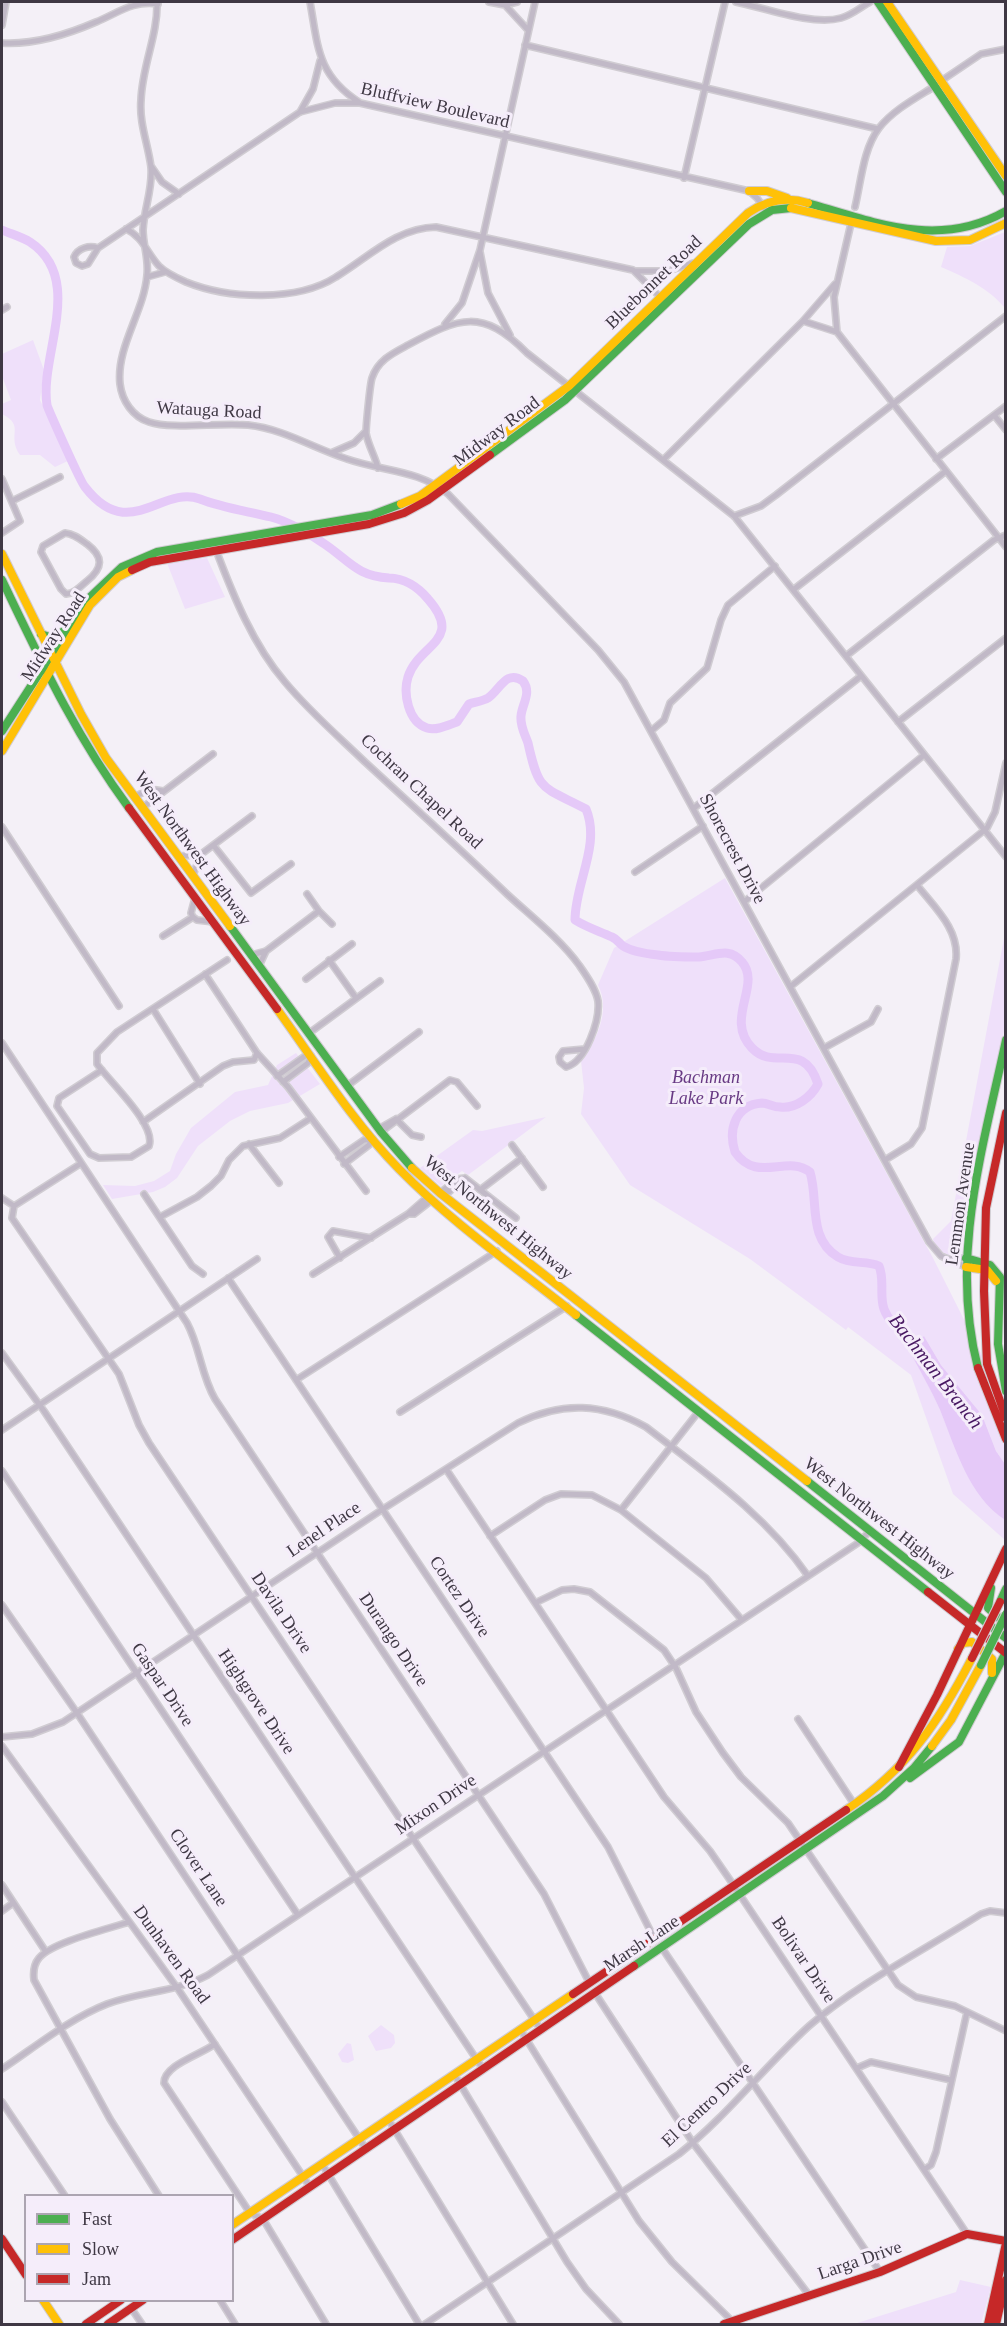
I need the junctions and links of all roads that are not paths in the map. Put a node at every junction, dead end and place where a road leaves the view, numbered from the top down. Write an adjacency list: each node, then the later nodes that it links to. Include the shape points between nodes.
1 (6, 2): 13 (street)
2 (310, 2): 18 (street)
3 (489, 2): 12 (street)
4 (517, 2): 12 (street)
5 (535, 2): 14 (street)
6 (725, 2): 20 (street)
7 (736, 2): 8 (street, via 828,20 845,16)
8 (870, 2)
9 (878, 2): 19 (main road)
10 (888, 2): 19 (main road)
11 (158, 3): 15 (street, via 138,3 44,40); 25 (street, Watauga Road, via 140,101)
12 (505, 5): 14 (street)
13 (2, 25)
14 (528, 30): 16 (street)
15 (2, 44)
16 (525, 45): 20 (street); 24 (street)
17 (1005, 49): 19 (street, via 973,59)
18 (320, 59): 21 (street, via 339,87); 22 (street, via 314,88)
19 (938, 83): 23 (street); 26 (main road); 29 (main road)
20 (705, 88): 23 (street); 27 (street)
21 (360, 103): 22 (street, Bluffview Boulevard, via 335,103); 24 (street, Bluffview Boulevard)
22 (300, 112): 30 (street, Bluffview Boulevard)
23 (878, 129): 35 (street, via 869,148)
24 (504, 137): 27 (street, Bluffview Boulevard); 39 (street)
25 (150, 165): 30 (street, via 162,182); 36 (street, Watauga Road)
26 (1005, 176)
27 (684, 178): 28 (street, Bluffview Boulevard)
28 (749, 191): 31 (main road, via 767,191); 32 (street)
29 (1005, 192)
30 (179, 194): 36 (street, Bluffview Boulevard)
31 (789, 199): 32 (main road); 35 (main road)
32 (761, 204): 34 (street); 43 (main road, Bluebonnet Road)
33 (1005, 211): 35 (main road, via 977,226 945,233)
34 (766, 212): 35 (main road, via 790,208); 50 (main road, Bluebonnet Road)
35 (853, 215): 37 (main road, via 947,242 970,240); 48 (street)
36 (145, 216): 38 (street, Bluffview Boulevard); 40 (street, Watauga Road)
37 (1005, 223)
38 (126, 229): 40 (street); 41 (street, Bluffview Boulevard)
39 (482, 236): 42 (street); 44 (street); 45 (street, via 446,228 415,230 391,240 325,284 298,292 224,293)
40 (146, 247): 45 (street); 47 (street, Watauga Road)
41 (98, 249): 41 (street, Bluffview Boulevard, via 88,264 76,263 78,251)
42 (480, 250): 53 (street, via 462,303); 55 (street, via 488,293)
43 (700, 260): 46 (street); 50 (main road, Bluebonnet Road)
44 (633, 270): 46 (street); 49 (street)
45 (166, 272): 47 (street)
46 (655, 273): 49 (street)
47 (147, 277): 62 (street, Watauga Road, via 120,367 122,392 137,416 165,426 211,423 261,427)
48 (837, 280): 52 (street); 54 (street)
49 (646, 282): 50 (street)
50 (663, 300): 56 (main road, Bluebonnet Road)
51 (1005, 316): 57 (street)
52 (803, 321): 54 (street); 64 (street)
53 (444, 325): 55 (street, via 477,322); 61 (street, via 379,363 370,384)
54 (837, 332): 57 (street)
55 (511, 336): 56 (street)
56 (572, 388): 64 (street); 69 (main road, Midway Road)
57 (893, 404): 63 (street); 71 (street, via 761,506)
58 (1005, 406): 59 (street)
59 (993, 416): 60 (street); 63 (street)
60 (1005, 430)
61 (366, 431): 62 (street, via 354,443); 65 (street)
62 (331, 453): 65 (street, Watauga Road)
63 (936, 459): 66 (street)
64 (663, 460): 71 (street)
65 (378, 468): 69 (street, Watauga Road, via 420,477)
66 (946, 471): 74 (street); 83 (street)
67 (60, 477): 70 (street)
68 (2, 479): 70 (street)
69 (440, 487): 75 (main road, Midway Road, via 387,510 265,532); 75 (main road, Midway Road, via 414,509 389,519 274,540); 95 (street, Shorecrest Drive, via 610,664)
70 (12, 501): 72 (street, via 20,521)
71 (734, 516): 78 (street)
72 (2, 533)
73 (1005, 535): 74 (street)
74 (999, 538): 76 (street); 88 (street)
75 (214, 546): 82 (main road, Midway Road, via 142,564); 146 (street, Cochran Chapel Road, via 255,637 291,690 578,963 598,1004 592,1038)
76 (1005, 547)
77 (2, 554): 85 (main road, West Northwest Highway)
78 (775, 566): 83 (street); 95 (street, via 728,605 707,668 670,703 664,720)
79 (94, 575): 81 (street); 81 (street, via 101,558 74,535 65,533 41,549 63,592 70,594); 82 (street)
80 (2, 580): 90 (main road, West Northwest Highway)
81 (88, 580): 82 (street)
82 (100, 588): 84 (main road, Midway Road, via 80,605); 89 (main road, Midway Road)
83 (793, 590): 88 (street)
84 (64, 631): 85 (main road, via 52,638); 87 (main road, Midway Road)
85 (40, 632): 87 (main road, West Northwest Highway)
86 (1005, 638): 93 (street)
87 (50, 654): 89 (main road, West Northwest Highway); 90 (main road, Midway Road)
88 (846, 656): 92 (street)
89 (55, 663): 91 (main road, Midway Road); 102 (main road, West Northwest Highway, via 93,738)
90 (43, 664): 91 (main road, West Northwest Highway); 94 (main road, Midway Road)
91 (48, 674): 96 (main road, Midway Road); 101 (main road, West Northwest Highway)
92 (861, 676): 93 (street); 106 (street)
93 (898, 722): 99 (street)
94 (2, 731)
95 (651, 731): 106 (street, Shorecrest Drive)
96 (4, 740): 97 (main road, Midway Road)
97 (2, 751)
98 (213, 754): 103 (street)
99 (924, 755): 111 (street); 122 (street)
100 (1005, 763): 111 (street, via 993,820)
101 (98, 766): 102 (main road, via 104,766); 107 (main road, West Northwest Highway)
102 (127, 786): 104 (main road, West Northwest Highway)
103 (163, 791): 104 (street, via 150,789); 105 (street)
104 (134, 797): 105 (main road, West Northwest Highway)
105 (142, 808): 107 (main road); 114 (main road, West Northwest Highway)
106 (694, 808): 109 (street, Shorecrest Drive)
107 (134, 814): 121 (main road, West Northwest Highway)
108 (252, 816): 112 (street)
109 (703, 826): 117 (street); 122 (street, Shorecrest Drive)
110 (2, 827): 139 (street)
111 (984, 830): 115 (street); 119 (street)
112 (214, 846): 113 (street); 116 (street, via 251,893)
113 (200, 855): 114 (street); 118 (street)
114 (178, 856): 118 (main road, West Northwest Highway)
115 (1005, 857)
116 (291, 864)
117 (635, 872)
118 (193, 876): 130 (main road, West Northwest Highway)
119 (917, 885): 137 (street); 168 (street, via 952,931 957,942 956,959 922,1128 911,1144)
120 (307, 894): 123 (street)
121 (195, 897): 124 (street); 125 (main road, West Northwest Highway)
122 (744, 902): 137 (street, Shorecrest Drive)
123 (320, 911): 126 (street); 129 (street)
124 (193, 917): 125 (street); 127 (street)
125 (214, 922): 150 (main road, West Northwest Highway)
126 (332, 924)
127 (163, 936)
128 (352, 944): 132 (street)
129 (266, 951): 130 (street); 133 (street)
130 (251, 955): 133 (main road, West Northwest Highway)
131 (227, 960): 134 (street)
132 (329, 960): 135 (street); 138 (street)
133 (259, 966): 143 (main road, West Northwest Highway)
134 (205, 974): 140 (street); 149 (street)
135 (306, 979)
136 (380, 981): 138 (street)
137 (790, 987): 147 (street, Shorecrest Drive)
138 (356, 998): 143 (street)
139 (119, 1006)
140 (153, 1009): 151 (street, via 112,1036 100,1050 96,1058); 154 (street)
141 (878, 1009): 147 (street, via 871,1022)
142 (418, 1032): 155 (street)
143 (308, 1034): 148 (main road, West Northwest Highway)
144 (1005, 1040): 188 (main road, Lemmon Avenue, via 970,1216)
145 (2, 1043): 169 (street, Durango Drive)
146 (585, 1048): 146 (street, via 563,1051 560,1062 570,1066)
147 (824, 1048): 168 (street, Shorecrest Drive)
148 (320, 1049): 150 (main road); 155 (main road, West Northwest Highway)
149 (257, 1053): 152 (street); 154 (street, via 254,1060 223,1066)
150 (311, 1056): 152 (street, via 305,1056); 153 (street, via 308,1063); 163 (main road, West Northwest Highway)
151 (102, 1070): 160 (street); 160 (street, via 57,1101 60,1114 82,1146 99,1158 137,1155 151,1142)
152 (277, 1076): 153 (street)
153 (283, 1082): 158 (street)
154 (200, 1084): 160 (street)
155 (347, 1086): 161 (main road, West Northwest Highway)
156 (477, 1106): 159 (street, via 458,1082 450,1080)
157 (1005, 1113): 189 (main road, Lemmon Avenue, via 986,1208)
158 (311, 1118): 164 (street, via 280,1138); 166 (street)
159 (396, 1119): 161 (street); 162 (street, via 412,1135)
160 (142, 1122)
161 (381, 1132): 163 (main road); 175 (main road, West Northwest Highway)
162 (421, 1137)
163 (373, 1139): 166 (street, via 364,1140); 170 (street); 178 (main road, West Northwest Highway)
164 (249, 1144): 171 (street); 180 (street, via 235,1152 211,1186)
165 (512, 1145): 167 (street)
166 (339, 1157): 170 (street)
167 (522, 1158): 172 (street); 173 (street)
168 (885, 1160): 187 (street, Shorecrest Drive, via 929,1242)
169 (80, 1164): 179 (street); 197 (street, Durango Drive)
170 (344, 1164): 174 (street)
171 (279, 1183)
172 (543, 1187)
173 (480, 1190): 175 (street, via 465,1178); 181 (street)
174 (366, 1191)
175 (440, 1193): 178 (main road); 183 (main road, West Northwest Highway)
176 (144, 1194): 180 (street)
177 (2, 1198): 179 (street)
178 (432, 1200): 182 (street, via 424,1200); 184 (main road, West Northwest Highway)
179 (14, 1206): 199 (street, Davila Drive, via 12,1218)
180 (160, 1217): 190 (street, via 192,1266)
181 (516, 1218)
182 (371, 1238): 185 (street); 185 (street, via 333,1231 328,1237)
183 (504, 1243): 184 (main road); 195 (main road, West Northwest Highway)
184 (497, 1251): 196 (main road, West Northwest Highway); 202 (street)
185 (340, 1258): 191 (street)
186 (257, 1259): 192 (street)
187 (945, 1259): 188 (street, Shorecrest Drive); 188 (street, Shorecrest Drive)
188 (966, 1262): 189 (main road, Shorecrest Drive); 211 (main road, Lemmon Avenue, via 969,1323 976,1363)
189 (984, 1266): 193 (main road, Lemmon Avenue); 194 (main road, via 998,1273)
190 (203, 1274)
191 (313, 1274)
192 (228, 1278): 197 (street); 202 (street, Cortez Drive)
193 (984, 1291): 194 (main road, via 991,1285); 209 (main road, Lemmon Avenue, via 989,1374)
194 (999, 1291): 203 (main road, via 998,1344)
195 (575, 1299): 196 (main road); 200 (main road, West Northwest Highway)
196 (567, 1306): 201 (main road, West Northwest Highway); 208 (street)
197 (179, 1311): 199 (street); 223 (street, Durango Drive, via 195,1341 211,1393)
198 (2, 1353): 206 (street, Highgrove Drive)
199 (109, 1359): 206 (street); 229 (street, Davila Drive, via 149,1443)
200 (659, 1365): 201 (main road); 205 (main road, West Northwest Highway)
201 (652, 1374): 204 (main road, West Northwest Highway)
202 (296, 1380): 217 (street, Cortez Drive)
203 (1005, 1391)
204 (675, 1392): 205 (main road); 207 (main road, West Northwest Highway)
205 (708, 1403): 213 (main road, West Northwest Highway)
206 (39, 1406): 210 (street); 237 (street, Highgrove Drive)
207 (699, 1411): 212 (street); 215 (main road, West Northwest Highway)
208 (400, 1412)
209 (1005, 1418)
210 (2, 1430)
211 (1005, 1439)
212 (671, 1447): 214 (street, Lenel Place, via 630,1418 600,1408 573,1406 533,1415); 218 (street); 225 (street, Lenel Place, via 764,1522)
213 (781, 1460): 215 (main road); 219 (main road, West Northwest Highway)
214 (446, 1469): 217 (street, Lenel Place); 220 (street, Bolivar Drive)
215 (774, 1470): 221 (main road, West Northwest Highway)
216 (2, 1471): 242 (street, Gaspar Drive)
217 (382, 1509): 223 (street, Lenel Place); 249 (street, Cortez Drive)
218 (621, 1510): 220 (street, via 592,1495 561,1494); 234 (street, via 706,1578)
219 (870, 1531): 221 (street, Mixon Drive); 224 (main road, West Northwest Highway)
220 (490, 1536): 230 (street, Bolivar Drive)
221 (862, 1539): 225 (street, Mixon Drive); 226 (main road, West Northwest Highway)
222 (1005, 1549): 227 (main road)
223 (317, 1553): 229 (street, Lenel Place); 252 (street, Durango Drive)
224 (918, 1569): 226 (main road); 232 (main road, West Northwest Highway)
225 (808, 1576): 234 (street, Mixon Drive)
226 (912, 1578): 235 (main road, West Northwest Highway)
227 (992, 1581): 232 (main road); 236 (main road, via 988,1608)
228 (1005, 1589): 250 (main road, Marsh Lane, bridge, via 942,1717)
229 (251, 1596): 237 (street, Lenel Place); 255 (street, Davila Drive)
230 (535, 1603): 241 (street, via 562,1590 590,1592 656,1642); 244 (street, Bolivar Drive)
231 (2, 1605): 245 (street, Clover Lane)
232 (976, 1614): 235 (main road); 238 (main road, West Northwest Highway)
233 (1005, 1614): 251 (main road, Marsh Lane, bridge, via 957,1714)
234 (741, 1619): 241 (street, Mixon Drive)
235 (970, 1624): 239 (main road); 240 (main road, West Northwest Highway)
236 (1005, 1624)
237 (194, 1635): 242 (street, Lenel Place); 258 (street, Highgrove Drive)
238 (1005, 1638)
239 (957, 1650): 243 (main road, via 963,1643 972,1642 992,1659); 250 (main road)
240 (1005, 1653): 243 (main road)
241 (674, 1664): 244 (street, Mixon Drive); 256 (street, via 692,1706 728,1760 780,1813)
242 (136, 1674): 245 (street, Lenel Place); 266 (street, Gaspar Drive)
243 (987, 1689): 251 (main road, via 959,1742)
244 (606, 1710): 249 (street, Mixon Drive); 259 (street, Bolivar Drive, via 664,1797)
245 (76, 1713): 247 (street, Lenel Place, via 39,1732); 271 (street, Clover Lane)
246 (798, 1719): 253 (street)
247 (2, 1737)
248 (2, 1746): 267 (street, Dunhaven Road)
249 (543, 1751): 252 (street, Mixon Drive); 268 (street, Cortez Drive, via 616,1861)
250 (899, 1767): 253 (main road, Marsh Lane)
251 (901, 1782): 254 (main road, Marsh Lane)
252 (478, 1795): 255 (street, Mixon Drive); 273 (street, Durango Drive, via 552,1906)
253 (854, 1804): 254 (main road); 256 (main road, Marsh Lane)
254 (860, 1812): 257 (main road, Marsh Lane)
255 (412, 1838): 258 (street, Mixon Drive); 278 (street, Davila Drive)
256 (799, 1839): 257 (street); 259 (main road, Marsh Lane)
257 (807, 1850): 262 (main road, Marsh Lane); 272 (street)
258 (355, 1876): 266 (street, Mixon Drive); 285 (street, Highgrove Drive)
259 (733, 1884): 262 (street, Bolivar Drive); 268 (main road, Marsh Lane)
260 (2, 1885): 261 (street)
261 (4, 1894): 263 (street)
262 (740, 1895): 269 (main road, Marsh Lane); 277 (street, Bolivar Drive)
263 (13, 1903): 264 (street); 270 (street)
264 (2, 1911)
265 (1005, 1913): 272 (street, El Centro Drive, via 984,1912)
266 (298, 1915): 271 (street, Mixon Drive)
267 (129, 1922): 270 (street); 274 (street, Dunhaven Road)
268 (654, 1938): 269 (main road); 273 (main road, Marsh Lane)
269 (662, 1948): 275 (main road, Marsh Lane); 291 (street)
270 (46, 1952): 280 (street, via 35,1964 34,1980)
271 (238, 1955): 274 (street, Mixon Drive); 296 (street, Clover Lane)
272 (888, 1972): 276 (street, via 898,1985 916,1997); 277 (street, El Centro Drive)
273 (589, 1982): 275 (main road); 278 (main road, Marsh Lane)
274 (178, 1989): 280 (street, Mixon Drive, via 121,2000); 284 (street, Dunhaven Road)
275 (596, 1993): 281 (main road, Marsh Lane); 297 (street)
276 (967, 2012): 282 (street); 290 (street)
277 (822, 2016): 286 (street, Bolivar Drive); 291 (street, El Centro Drive)
278 (534, 2020): 279 (main road, Marsh Lane); 281 (street, Davila Drive)
279 (520, 2029): 283 (street); 285 (main road, Marsh Lane)
280 (60, 2030): 287 (street, Mixon Drive); 305 (street)
281 (541, 2030): 283 (main road, Marsh Lane)
282 (1005, 2031)
283 (526, 2040): 288 (main road, Marsh Lane); 306 (street)
284 (215, 2044): 302 (street, Dunhaven Road); 307 (street, via 171,2067 165,2073 164,2083)
285 (476, 2059): 288 (street, Highgrove Drive); 289 (main road, Marsh Lane)
286 (856, 2068): 290 (street, via 871,2062); 300 (street, Bolivar Drive)
287 (2, 2069)
288 (483, 2069): 292 (main road, Marsh Lane)
289 (454, 2074): 292 (street); 294 (main road, Marsh Lane)
290 (951, 2080): 300 (street, via 936,2152)
291 (753, 2083): 297 (street, El Centro Drive); 316 (street)
292 (461, 2085): 295 (main road, Marsh Lane); 313 (street)
293 (2, 2102): 304 (street)
294 (388, 2119): 295 (street); 296 (main road, Marsh Lane)
295 (395, 2129): 298 (main road, Marsh Lane); 318 (street)
296 (359, 2138): 298 (street, Clover Lane); 299 (main road, Marsh Lane)
297 (693, 2143): 306 (street, El Centro Drive); 319 (street)
298 (366, 2149): 301 (main road, Marsh Lane)
299 (322, 2164): 301 (street); 302 (main road, Marsh Lane)
300 (925, 2169): 310 (street, Bolivar Drive)
301 (329, 2174): 303 (main road, Marsh Lane); 333 (street)
302 (303, 2177): 303 (street, Dunhaven Road); 307 (main road, Marsh Lane)
303 (310, 2187): 308 (main road, Marsh Lane)
304 (64, 2194)
305 (158, 2194)
306 (622, 2194): 313 (street, El Centro Drive); 326 (street, via 672,2262)
307 (250, 2213): 308 (street); 309 (main road, Marsh Lane)
308 (263, 2219): 312 (main road, Marsh Lane); 332 (street)
309 (234, 2224)
310 (967, 2234): 314 (main road); 316 (main road, Larga Drive)
311 (2, 2239): 315 (main road)
312 (234, 2239)
313 (553, 2240): 318 (street, El Centro Drive); 336 (street, via 586,2289)
314 (1005, 2242): 325 (main road)
315 (24, 2272)
316 (880, 2272): 319 (main road, Larga Drive)
317 (1005, 2280): 325 (main road)
318 (487, 2285): 334 (street, El Centro Drive); 335 (street)
319 (809, 2295): 326 (main road, Larga Drive)
320 (44, 2302): 327 (main road)
321 (119, 2302): 324 (main road)
322 (221, 2302): 331 (street)
323 (132, 2304): 324 (main road); 329 (main road); 330 (street)
324 (113, 2306): 328 (main road)
325 (995, 2309): 337 (main road); 338 (main road)
326 (727, 2322)
327 (59, 2325)
328 (86, 2325)
329 (108, 2325)
330 (142, 2325)
331 (235, 2325)
332 (326, 2325)
333 (419, 2325)
334 (425, 2325)
335 (513, 2325)
336 (619, 2325)
337 (988, 2325)
338 (996, 2325)

